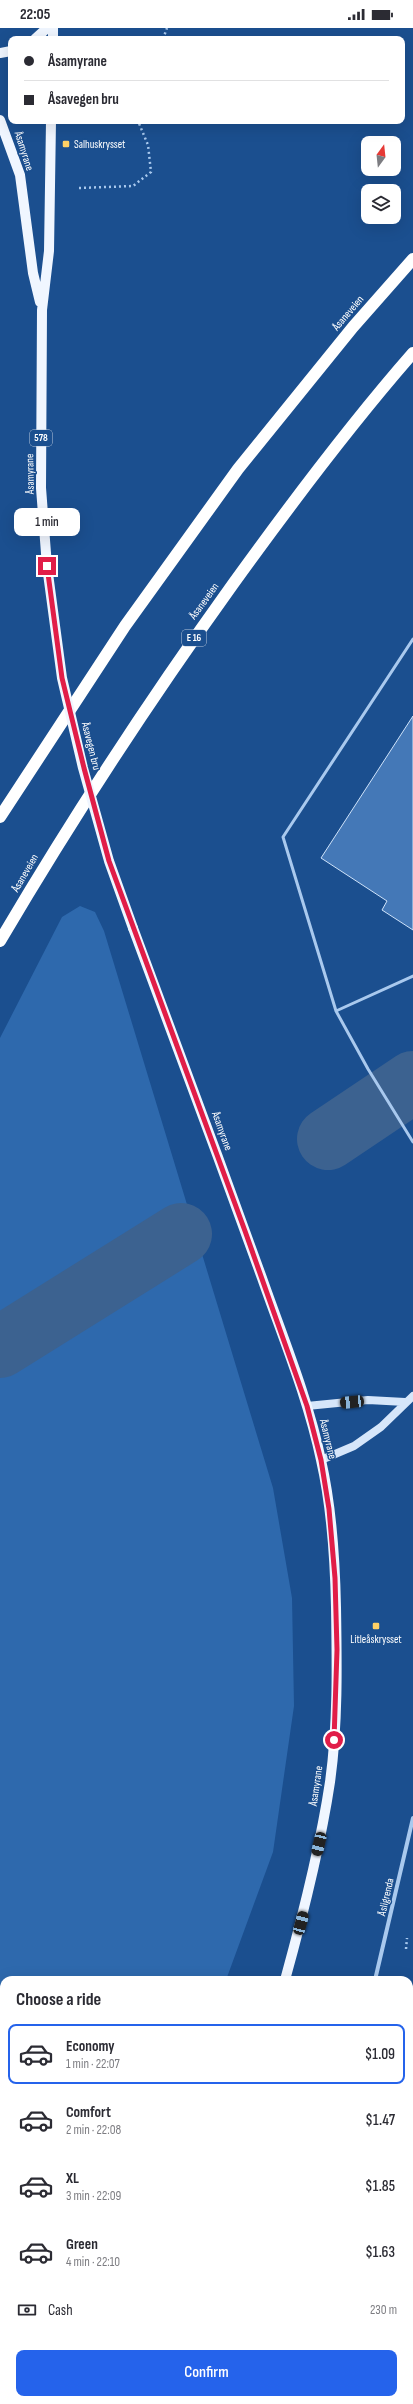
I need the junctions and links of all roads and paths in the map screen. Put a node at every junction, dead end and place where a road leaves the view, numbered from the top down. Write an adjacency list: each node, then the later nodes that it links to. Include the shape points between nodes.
1 (46, 28): 2 (main road)
2 (38, 36)
3 (0, 120): 8 (main road, Åsamyrane / 578, via 20,175 33,273)
4 (51, 124): 8 (main road, Åsamyrane / 578, via 49,251)
5 (139, 124): 6 (path, via 148,145 151,172 133,186)
6 (79, 188)
7 (413, 259): 12 (highway, Åsaneveien, via 353,327 238,469 125,626)
8 (42, 310): 10 (main road, Åsamyrane / 578, via 41,488)
9 (413, 353): 14 (highway, Åsaneveien / E 16, via 285,511 164,680 64,832)
10 (47, 566): 13 (main road, Åsavegen bru / 578, bridge, via 62,678 109,861)
11 (413, 639): 16 (lane, via 283,837)
12 (0, 817)
13 (133, 928): 20 (main road, Åsamyrane / 578, via 230,1187)
14 (0, 941)
15 (413, 976): 16 (lane)
16 (336, 1011): 17 (lane, via 368,1070)
17 (413, 1142)
18 (413, 1396): 19 (street)
19 (405, 1402): 20 (street, via 368,1400); 21 (street, via 381,1427 354,1446)
20 (307, 1406): 21 (main road, Åsamyrane / 578)
21 (321, 1460): 23 (main road, Åsamyrane / 578, via 329,1509 335,1578 336,1712 330,1780 319,1844 305,1909)
22 (413, 1818): 24 (street, Åsligrenda)
23 (286, 1976)
24 (376, 1976)

